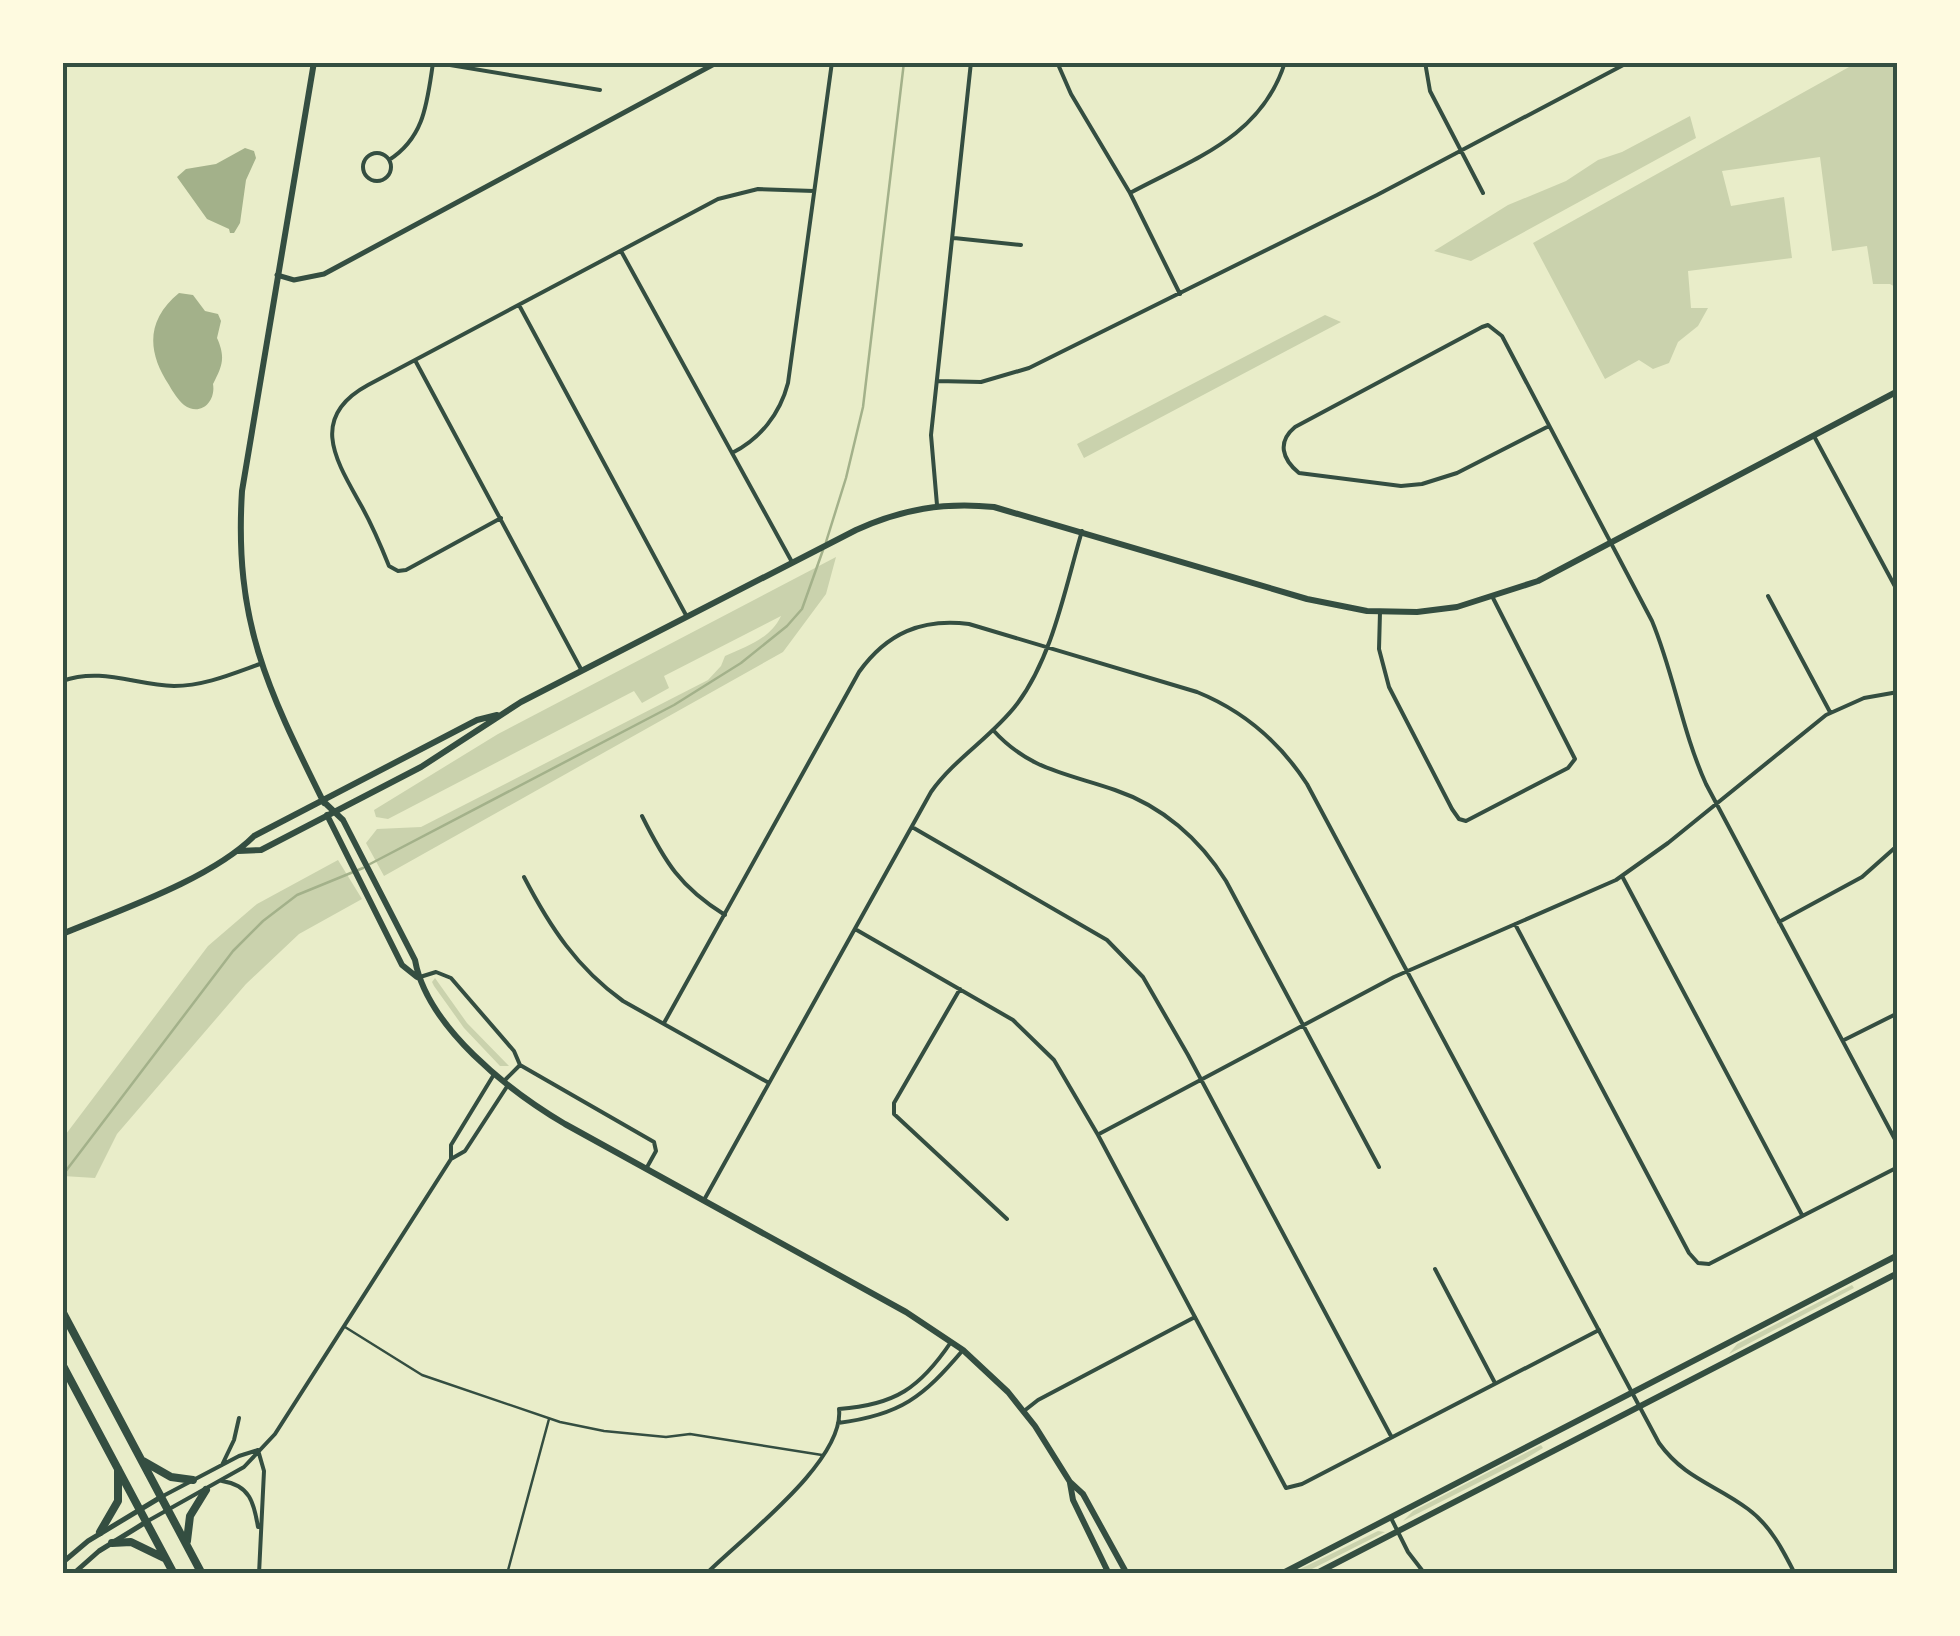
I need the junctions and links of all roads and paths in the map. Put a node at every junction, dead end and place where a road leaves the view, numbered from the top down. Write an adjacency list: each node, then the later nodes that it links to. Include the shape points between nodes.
1 (314, 62): 19 (main road)
2 (718, 62): 19 (street, via 324,274 294,280)
3 (832, 62): 13 (street)
4 (971, 62): 16 (street)
5 (1057, 62): 14 (street)
6 (1285, 62): 14 (street, via 1268,103 1246,128)
7 (1425, 62): 11 (street, via 1430,91)
8 (1630, 62): 11 (street)
9 (432, 63): 10 (street); 12 (street, via 419,131)
10 (600, 90)
11 (1461, 150): 15 (street); 20 (street)
12 (390, 160): 12 (street, via 369,156 366,174 384,179)
13 (814, 191): 18 (street, via 732,194); 27 (street, via 786,392 762,432)
14 (1130, 193): 20 (street)
15 (1482, 193)
16 (954, 238): 17 (street); 23 (street)
17 (1022, 244)
18 (621, 250): 21 (street); 27 (street)
19 (277, 275): 39 (main road, via 239,541)
20 (1180, 294): 23 (street, via 1014,375)
21 (518, 305): 22 (street); 37 (street)
22 (415, 360): 29 (street); 29 (street, via 346,400 332,436 336,458 389,566 406,570)
23 (938, 382): 28 (street, via 931,451)
24 (1898, 391): 26 (main road)
25 (1549, 426): 25 (street, via 1493,326 1295,427 1283,447 1299,473 1408,486 1457,474); 31 (street)
26 (1814, 435): 31 (main road); 33 (street)
27 (732, 453): 32 (street)
28 (937, 505): 30 (main road, via 994,507); 32 (main road, via 856,530)
29 (501, 518): 40 (street)
30 (1082, 532): 36 (main road, via 1307,599); 38 (street)
31 (1612, 543): 35 (main road); 47 (street, via 1658,633 1689,744)
32 (794, 563): 37 (main road)
33 (1898, 592)
34 (1768, 596): 43 (street)
35 (1492, 598): 36 (main road); 36 (street, via 1574,761 1463,821 1389,687 1379,649)
36 (1380, 612)
37 (687, 617): 40 (main road)
38 (1046, 646): 45 (street, via 1023,695); 55 (street, via 944,622 887,641 859,672); 60 (street, via 1209,697 1266,734 1307,784)
39 (260, 664): 41 (street, via 187,685 105,674); 46 (main road)
40 (582, 670): 44 (main road)
41 (62, 681)
42 (1898, 692): 43 (street)
43 (1830, 712): 47 (street)
44 (498, 715): 46 (main road); 48 (main road, via 450,750)
45 (993, 730): 50 (street, via 938,781); 65 (street, via 1038,766 1127,795 1188,834 1226,881)
46 (323, 801): 48 (main road); 52 (main road)
47 (1716, 804): 53 (street); 56 (street)
48 (331, 813): 52 (main road, via 261,850); 61 (main road, via 358,850); 61 (main road, via 346,857 402,965)
49 (642, 816): 55 (street, via 676,877)
50 (912, 827): 58 (street); 69 (street, via 1107,940 1150,988)
51 (1898, 845): 56 (street, via 1862,878)
52 (238, 851): 59 (main road)
53 (1622, 876): 57 (street); 79 (street)
54 (524, 878): 64 (street, via 577,962)
55 (725, 915): 64 (street)
56 (1779, 922): 66 (street)
57 (1515, 924): 60 (street); 79 (street, via 1700,1264)
58 (855, 929): 62 (street); 70 (street)
59 (62, 934)
60 (1407, 971): 65 (street); 87 (street)
61 (418, 978): 67 (street, via 436,972 451,978); 68 (main road)
62 (960, 989): 72 (street, via 1013,1020 1045,1049); 80 (street, via 894,1112)
63 (1898, 1013): 66 (street)
64 (664, 1024): 70 (street)
65 (1304, 1026): 69 (street); 76 (street)
66 (1842, 1041): 73 (street)
67 (520, 1065): 71 (street); 77 (street, via 654,1142)
68 (495, 1074): 71 (main road); 74 (street, via 451,1144)
69 (1201, 1080): 72 (street); 98 (street)
70 (769, 1083): 78 (street)
71 (506, 1084): 74 (street, via 465,1151); 77 (main road)
72 (1098, 1135): 85 (street)
73 (1898, 1144)
74 (451, 1159): 86 (street)
75 (1898, 1167): 79 (street)
76 (1380, 1168)
77 (646, 1169): 78 (main road)
78 (704, 1200): 88 (main road)
79 (1802, 1216)
80 (1007, 1219)
81 (1898, 1255): 92 (main road)
82 (1434, 1269): 91 (street)
83 (1898, 1273): 93 (main road)
84 (62, 1311): 101 (highway)
85 (1194, 1317): 94 (street); 98 (street, via 1286,1488)
86 (344, 1327): 95 (lane, via 422,1374); 99 (street, via 281,1426)
87 (1599, 1330): 91 (street); 92 (street)
88 (952, 1342): 89 (main road); 97 (street, via 902,1394 838,1409)
89 (963, 1350): 94 (main road); 97 (street, via 931,1386 898,1409)
90 (62, 1364): 103 (highway)
91 (1495, 1383): 98 (street)
92 (1632, 1392): 93 (street); 111 (main road)
93 (1640, 1406): 113 (main road); 131 (street, via 1670,1458 1758,1517)
94 (1024, 1412): 106 (main road)
95 (549, 1417): 100 (lane, via 604,1430 690,1434); 124 (lane)
96 (238, 1418): 102 (street)
97 (838, 1422): 100 (street)
98 (1391, 1436)
99 (258, 1450): 102 (street); 105 (street); 115 (street, via 264,1472)
100 (823, 1455): 125 (street, via 796,1490)
101 (142, 1460): 104 (highway, via 172,1478); 108 (highway)
102 (222, 1465): 104 (street)
103 (118, 1470): 109 (highway); 114 (highway, via 118,1501)
104 (193, 1480): 108 (street)
105 (222, 1481): 107 (street); 115 (street, via 249,1494)
106 (1070, 1482): 126 (main road); 127 (main road)
107 (206, 1490): 110 (street); 117 (highway, via 190,1516)
108 (161, 1497): 109 (street); 110 (highway)
109 (140, 1509): 112 (highway); 114 (street)
110 (168, 1510): 112 (street); 117 (highway)
111 (1390, 1518): 113 (street); 128 (main road)
112 (146, 1522): 116 (street); 118 (highway)
113 (1398, 1531): 129 (main road); 130 (street)
114 (100, 1532): 119 (street)
115 (259, 1534): 123 (street)
116 (112, 1543): 118 (highway, via 142,1545); 120 (street)
117 (187, 1545): 122 (highway)
118 (167, 1560): 121 (highway)
119 (62, 1563)
120 (72, 1574)
121 (174, 1574)
122 (202, 1574)
123 (259, 1574)
124 (507, 1574)
125 (706, 1574)
126 (1109, 1574)
127 (1128, 1574)
128 (1281, 1574)
129 (1315, 1574)
130 (1425, 1574)
131 (1795, 1574)

